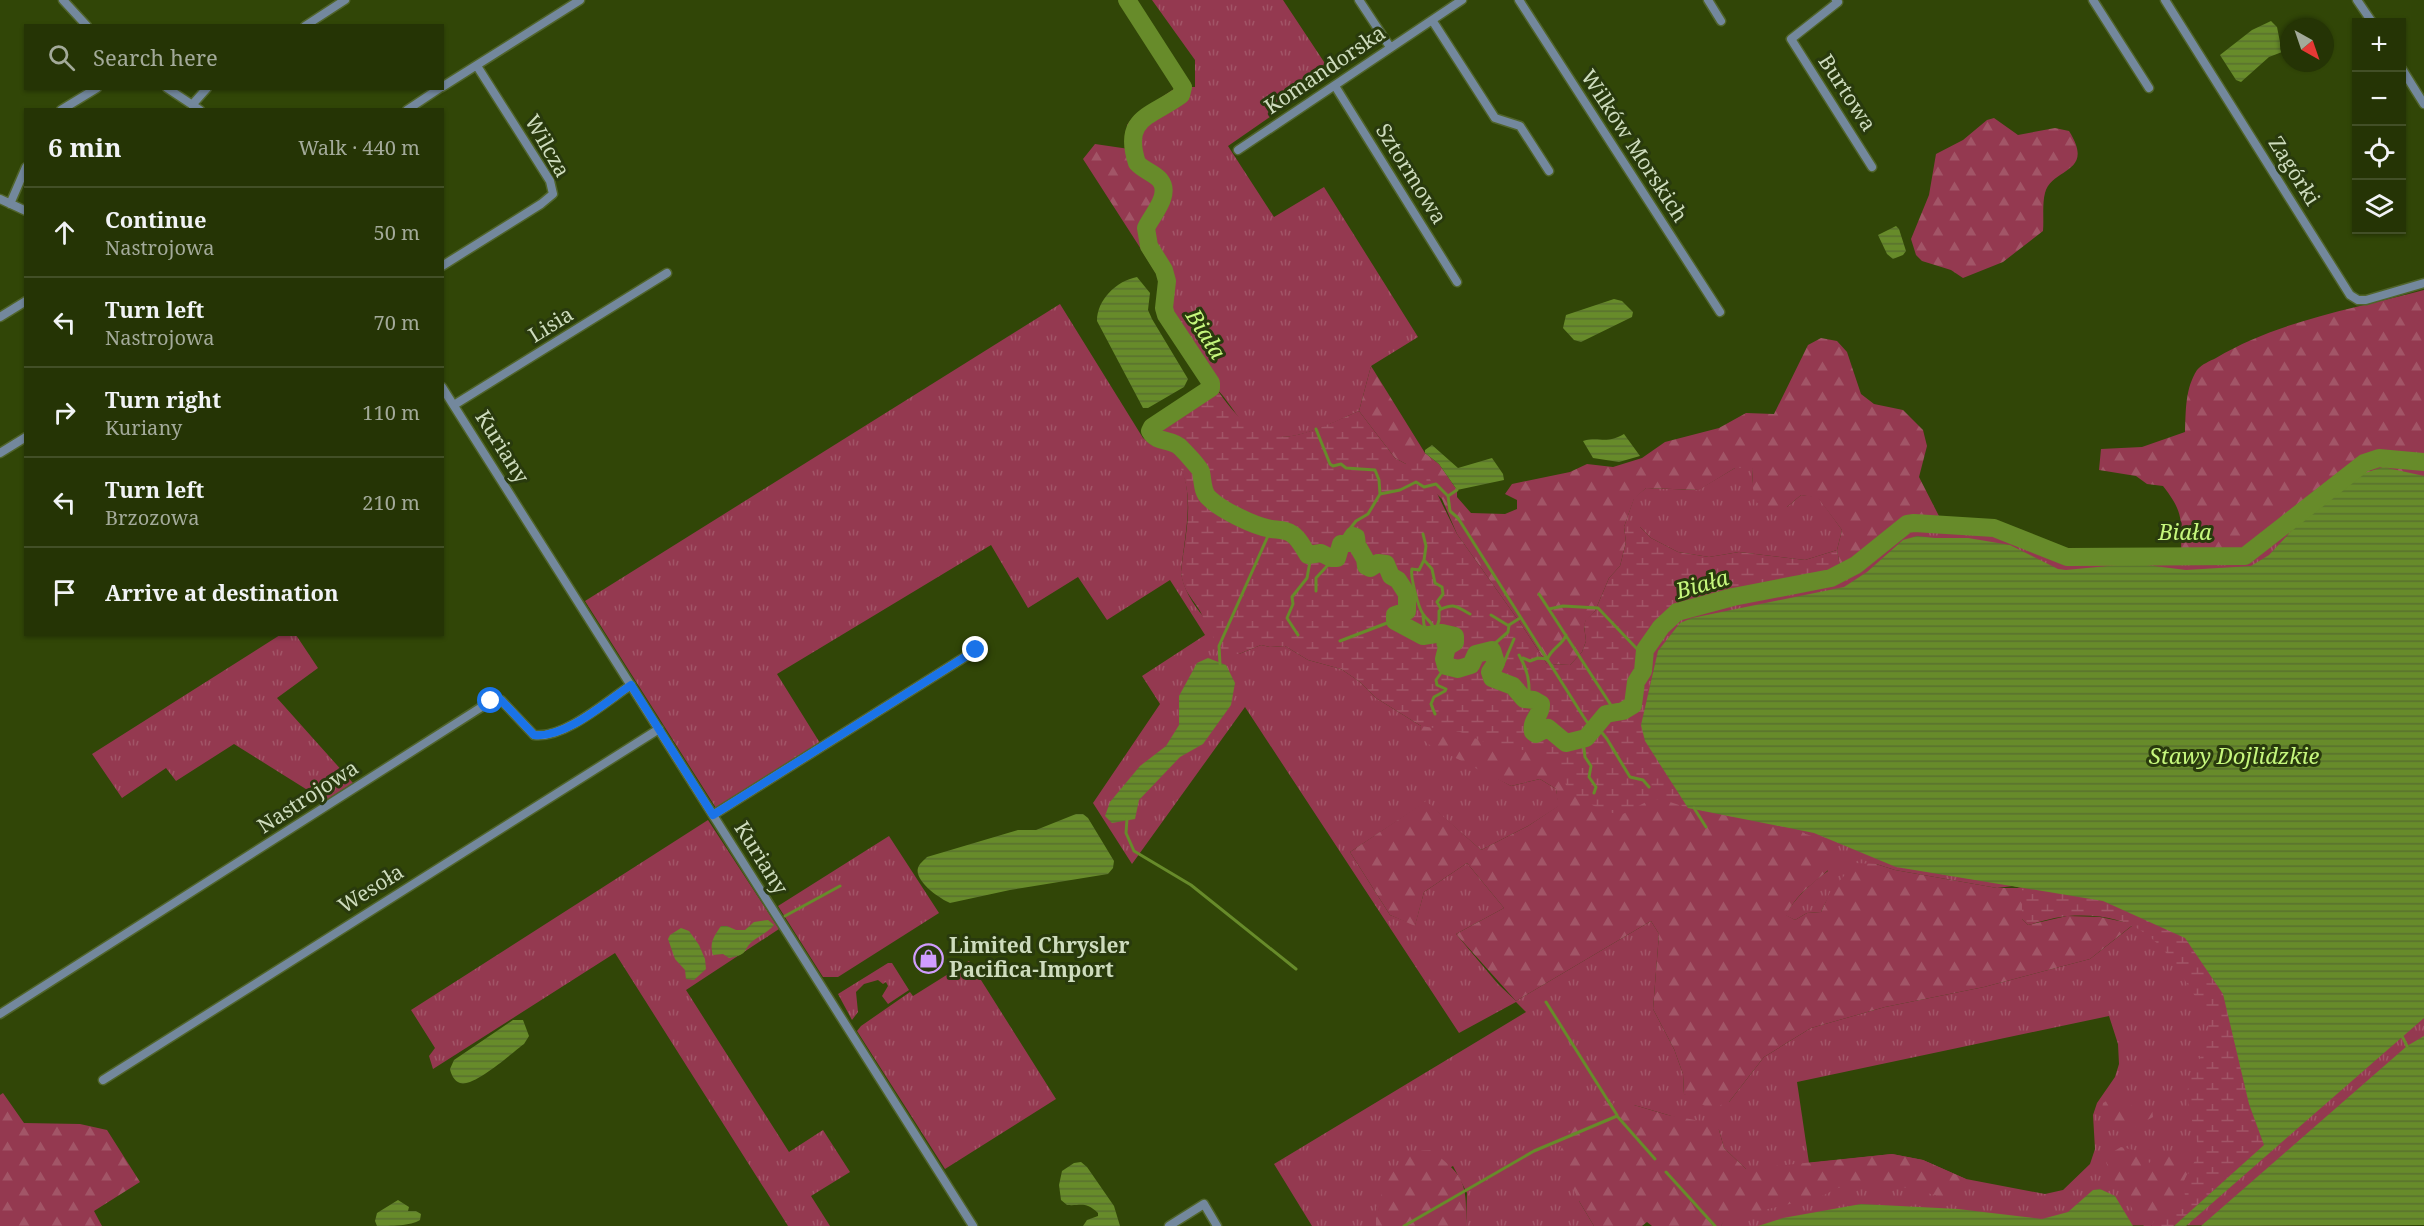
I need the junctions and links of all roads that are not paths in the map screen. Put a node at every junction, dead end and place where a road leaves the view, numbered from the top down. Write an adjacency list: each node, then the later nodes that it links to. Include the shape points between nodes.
1 (63, 0): 15 (street)
2 (345, 0): 16 (street)
3 (580, 0): 18 (street)
4 (1359, 0): 17 (street)
5 (1462, 0): 13 (street, Komandorska)
6 (1519, 0): 43 (street, Wilków Morskich)
7 (1707, 0): 14 (street)
8 (2092, 0): 22 (street)
9 (2165, 0): 41 (street, Zagórki, via 2350,295 2366,300)
10 (2357, 0): 12 (street)
11 (1837, 1): 32 (street, Burtowa, via 1791,39)
12 (2369, 18)
13 (1432, 20): 17 (street, Komandorska); 33 (street, via 1495,118 1520,126)
14 (1721, 21)
15 (85, 24)
16 (308, 24)
17 (1390, 47): 21 (street, Komandorska)
18 (477, 66): 20 (street); 38 (street, Wilcza, via 550,181 553,194)
19 (2404, 72): 27 (street)
20 (444, 86)
21 (1335, 86): 31 (street, Komandorska); 40 (street, Sztormowa)
22 (2149, 88)
23 (93, 90): 29 (street)
24 (170, 90): 28 (street)
25 (206, 90): 28 (street)
26 (438, 90): 30 (street)
27 (2424, 104)
28 (196, 107)
29 (64, 108)
30 (410, 108)
31 (1238, 150)
32 (1872, 166)
33 (1549, 171)
34 (24, 172): 36 (street)
35 (0, 199): 36 (street)
36 (10, 204): 37 (street)
37 (24, 210)
38 (444, 265)
39 (667, 273): 46 (street, Lisia)
40 (1457, 282)
41 (2424, 283)
42 (24, 302): 44 (street)
43 (1720, 312)
44 (0, 317)
45 (444, 390): 46 (street, Kuriany)
46 (454, 405): 50 (street, Kuriany)
47 (24, 438): 48 (street)
48 (0, 453)
49 (976, 650): 52 (street)
50 (631, 685): 51 (street, Kuriany); 53 (street, Nastrojowa, via 563,731 542,736 534,735 501,700 491,701)
51 (658, 729): 52 (street, Kuriany); 54 (street, Wesoła)
52 (713, 815): 55 (street, Kuriany)
53 (0, 1014)
54 (103, 1080)
55 (973, 1226)
56 (1169, 1226): 57 (street, via 1204,1204)
57 (1217, 1226)

